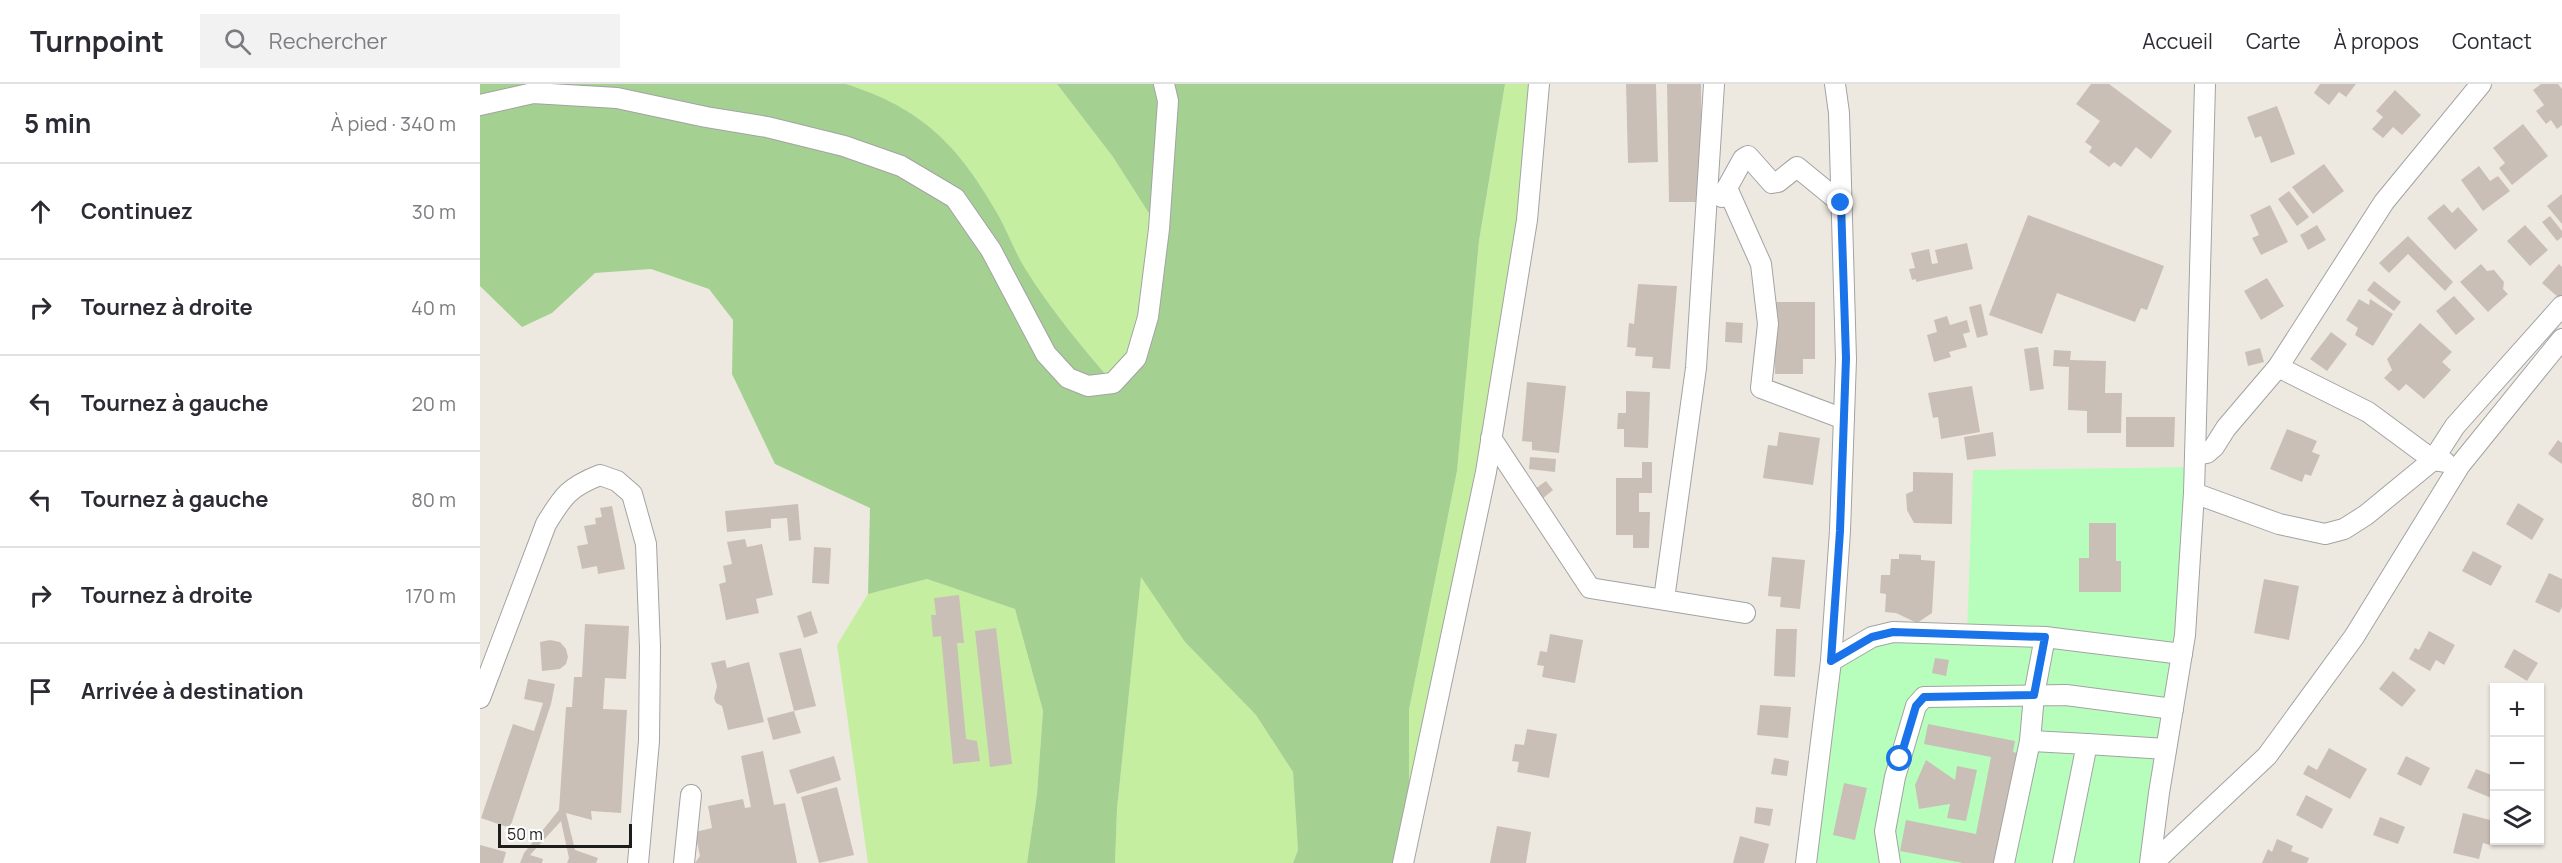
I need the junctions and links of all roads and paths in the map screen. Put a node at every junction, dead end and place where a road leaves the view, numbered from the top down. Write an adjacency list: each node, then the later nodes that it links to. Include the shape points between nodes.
1 (1164, 84): 7 (street, via 1168,101 1148,317 1136,358 1113,383 1088,386 1068,378 1046,354 991,250 955,198 902,166 844,146 767,127 617,98 533,93)
2 (1539, 84): 15 (street, via 1527,220)
3 (1714, 84): 10 (street)
4 (1835, 84): 9 (street)
5 (2206, 84): 16 (street)
6 (2481, 84): 13 (street, via 2384,202)
7 (480, 105)
8 (1727, 188): 9 (street, via 1748,156 1772,183 1797,167); 10 (street); 14 (street, via 1761,264 1768,324 1761,388)
9 (1841, 203): 14 (street)
10 (1706, 226): 20 (street, via 1696,368)
11 (2562, 306): 17 (street, via 2455,426)
12 (2562, 339): 18 (street)
13 (2278, 367): 16 (street, via 2214,447); 17 (street, via 2368,412)
14 (1844, 420): 24 (street)
15 (1491, 438): 20 (street, via 1590,588); 35 (street)
16 (2194, 455): 19 (street)
17 (2433, 460): 18 (street); 19 (street, via 2366,515 2344,529 2325,534 2279,524)
18 (2460, 465): 39 (street, via 2354,637 2267,756)
19 (2194, 493): 23 (street)
20 (1664, 599): 21 (street)
21 (1745, 613)
22 (2045, 637): 23 (street); 24 (street, via 1893,632 1872,637); 25 (street)
23 (2182, 654): 27 (street)
24 (1831, 661): 32 (street)
25 (2034, 695): 27 (street, via 2066,695); 28 (street); 36 (street, via 1924,697 1916,706 1895,777 1885,831)
26 (480, 698): 33 (street, via 546,524 561,500 578,484 600,475 617,481 632,494 646,544 651,647 649,741)
27 (2172, 709): 30 (street)
28 (2030, 741): 29 (street); 37 (street)
29 (2087, 744): 30 (street); 38 (street)
30 (2166, 749): 39 (street)
31 (691, 795): 34 (street)
32 (1811, 861)
33 (638, 863)
34 (684, 863)
35 (1403, 863)
36 (1890, 863)
37 (2004, 863)
38 (2063, 863)
39 (2152, 863)

